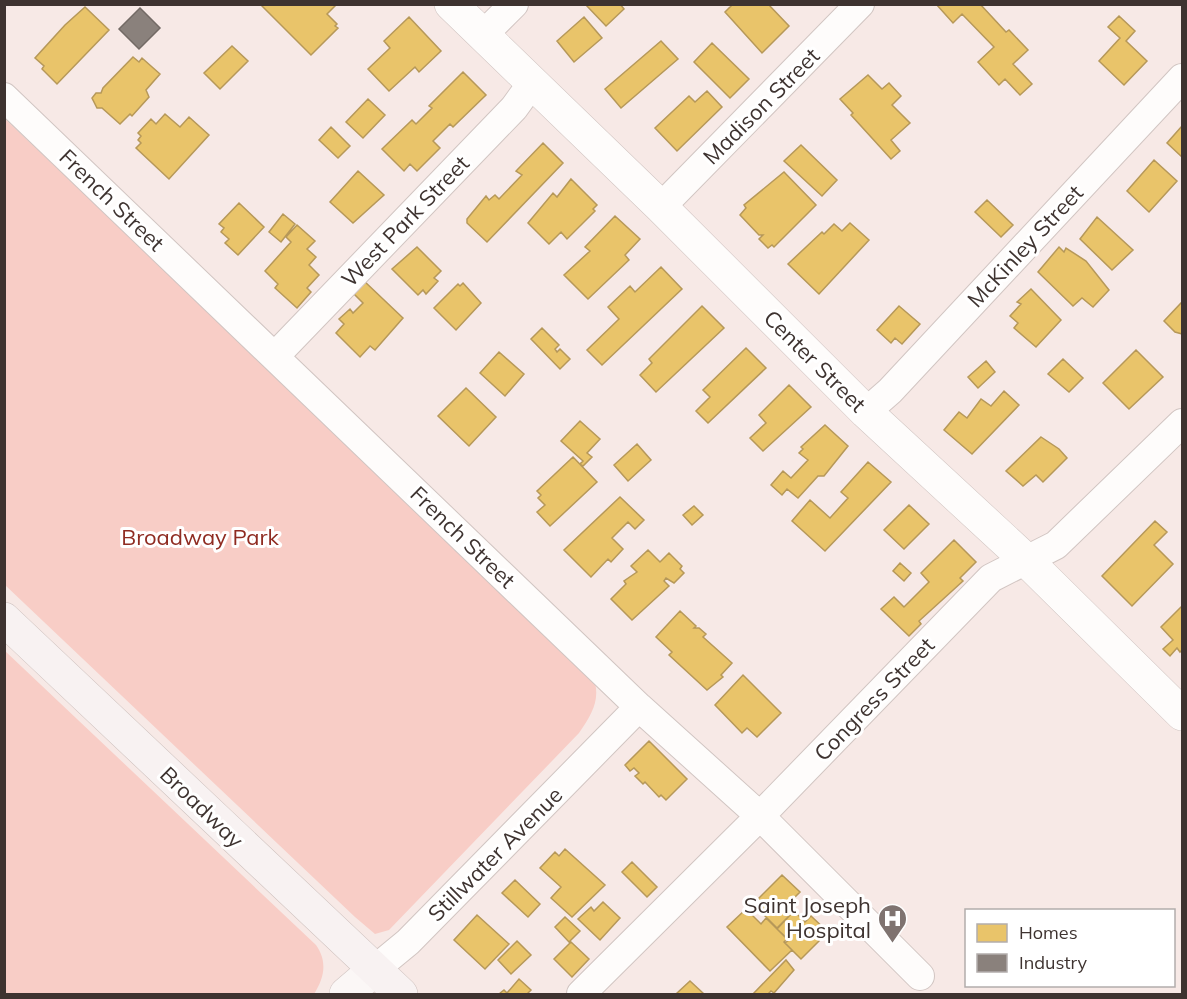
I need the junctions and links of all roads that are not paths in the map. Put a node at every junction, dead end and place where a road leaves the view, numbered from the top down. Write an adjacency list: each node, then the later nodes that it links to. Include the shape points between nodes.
1 (451, 4): 4 (street, Center Street)
2 (514, 4): 4 (street)
3 (860, 4): 8 (street, Madison Street)
4 (483, 35): 6 (street, Center Street)
5 (1182, 78): 10 (street, McKinley Street, via 890,391)
6 (532, 83): 8 (street, Center Street); 9 (street, West Park Street, via 514,108)
7 (4, 98): 9 (street, French Street)
8 (661, 207): 10 (street, Center Street)
9 (275, 356): 14 (street, French Street)
10 (866, 412): 12 (street, Center Street)
11 (1182, 423): 12 (street, Congress Street, via 1056,545)
12 (1024, 559): 15 (street, Center Street); 16 (street, Congress Street, via 991,578)
13 (4, 619): 17 (main road, Broadway)
14 (639, 707): 16 (street, French Street); 17 (street, Stillwater Avenue, via 408,942)
15 (1182, 714)
16 (760, 816): 18 (street, French Street); 21 (street, Congress Street)
17 (374, 970): 19 (main road, Stillwater Avenue); 20 (main road, Broadway)
18 (920, 976)
19 (346, 994)
20 (401, 994)
21 (581, 994)

